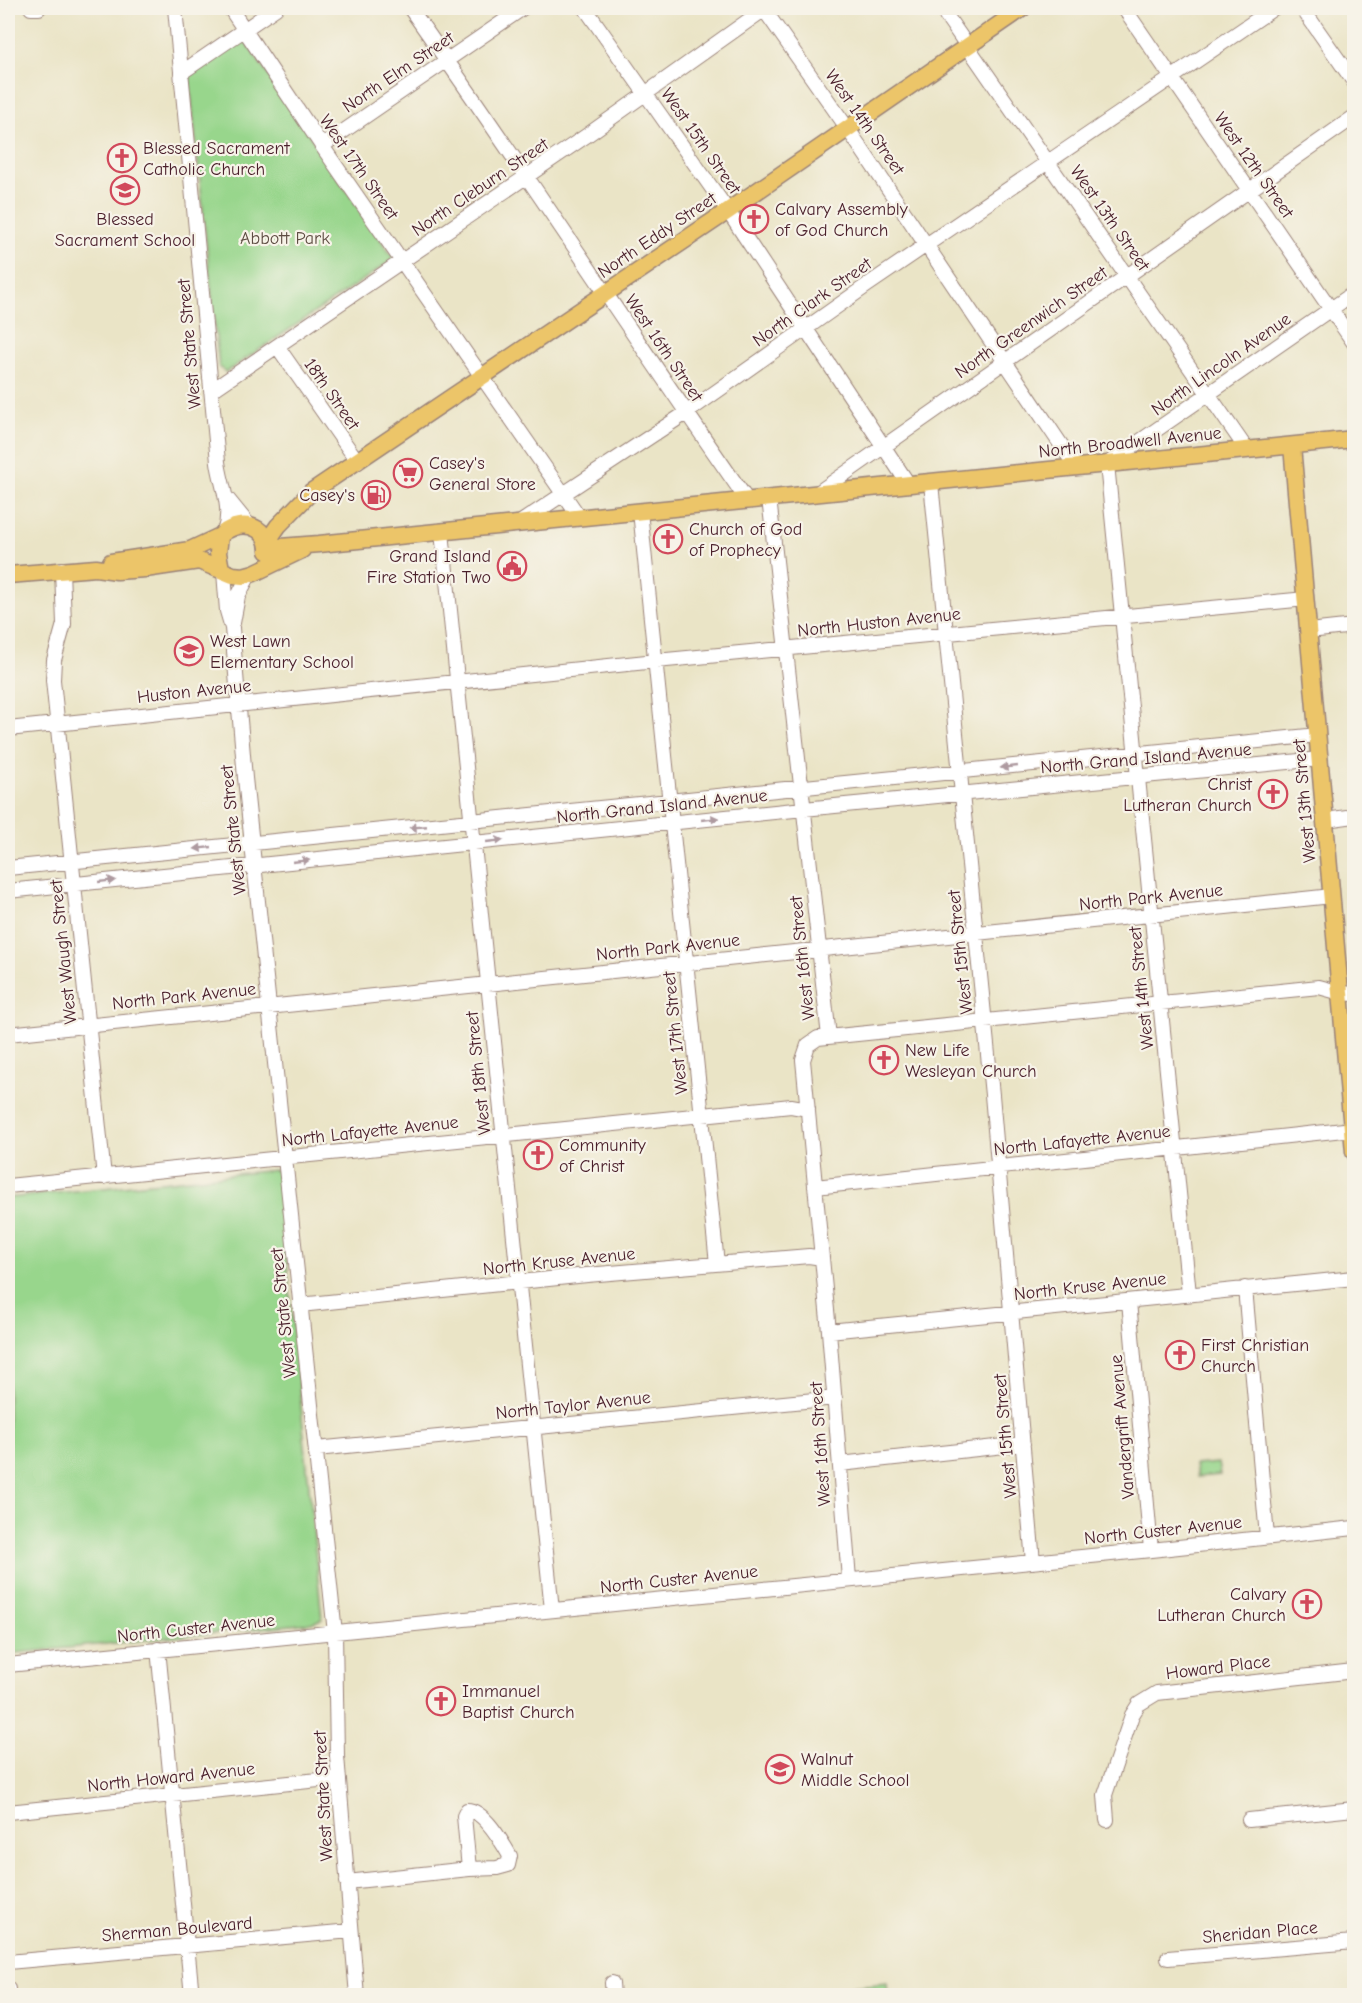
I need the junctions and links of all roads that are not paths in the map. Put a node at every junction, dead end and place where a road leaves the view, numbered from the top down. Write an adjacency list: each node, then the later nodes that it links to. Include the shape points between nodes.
1 (32, 8): 2 (street)
2 (39, 8)
3 (175, 8): 18 (street, West State Street)
4 (230, 8): 15 (street, West 17th Street)
5 (276, 8): 15 (street)
6 (410, 8): 17 (street, West 16th Street)
7 (523, 8): 17 (street, North Elm Street)
8 (585, 8): 21 (street, West 15th Street)
9 (764, 8): 21 (street, North Cleburn Street); 23 (street, West 14th Street)
10 (941, 8): 16 (street, West 13th Street)
11 (1023, 8): 16 (main road, North Eddy Street)
12 (1124, 8): 19 (street, West 12th Street)
13 (1274, 8): 19 (street, North Clark Street)
14 (1302, 8): 20 (street)
15 (245, 29): 18 (street); 24 (street, West 17th Street)
16 (968, 46): 23 (main road, North Eddy Street); 25 (street, West 13th Street)
17 (447, 60): 24 (street, North Elm Street); 26 (street, West 16th Street)
18 (181, 73): 40 (street, West State Street)
19 (1172, 77): 25 (street, North Clark Street); 27 (street, West 12th Street)
20 (1354, 82)
21 (646, 94): 26 (street, North Cleburn Street); 28 (street, West 15th Street)
22 (1354, 117): 27 (street, North Greenwich Street)
23 (848, 129): 28 (main road, North Eddy Street); 29 (street, West 14th Street)
24 (322, 146): 30 (street, West 17th Street)
25 (1048, 162): 29 (street, North Clark Street); 31 (street, West 13th Street)
26 (528, 176): 30 (street, North Cleburn Street); 32 (street, West 16th Street)
27 (1250, 190): 31 (street, North Greenwich Street); 34 (street, West 12th Street)
28 (728, 211): 32 (main road, North Eddy Street); 35 (street, West 15th Street)
29 (926, 245): 35 (street, North Clark Street); 38 (street, West 14th Street)
30 (403, 261): 37 (street, North Cleburn Street); 39 (street, West 17th Street)
31 (1128, 277): 38 (street, North Greenwich Street); 41 (street, West 13th Street)
32 (606, 293): 39 (main road, North Eddy Street); 42 (street, West 16th Street)
33 (1354, 293): 34 (street, North Lincoln Avenue)
34 (1332, 309): 36 (street, West 12th Street); 41 (street, North Lincoln Avenue)
35 (806, 328): 42 (street, North Clark Street); 45 (street, West 15th Street)
36 (1354, 343)
37 (277, 346): 40 (street, North Cleburn Street); 47 (street, 18th Street)
38 (1005, 362): 45 (street, North Greenwich Street); 49 (street, West 14th Street)
39 (483, 377): 47 (main road, North Eddy Street); 53 (street, West 17th Street)
40 (211, 391): 55 (street, West State Street, via 218,462)
41 (1209, 394): 46 (street, West 13th Street); 48 (street, North Lincoln Avenue)
42 (686, 413): 53 (street, North Clark Street); 57 (street, West 16th Street)
43 (1354, 439): 44 (main road, North Broadwell Avenue)
44 (1292, 446): 46 (main road, North Broadwell Avenue); 71 (main road, West 13th Street)
45 (884, 447): 51 (street); 54 (street, North Greenwich Street)
46 (1247, 450): 48 (main road, North Broadwell Avenue)
47 (358, 462): 52 (main road, North Eddy Street)
48 (1107, 464): 49 (main road, North Broadwell Avenue); 72 (street, West 14th Street)
49 (1076, 467): 50 (main road, North Broadwell Avenue)
50 (931, 483): 51 (main road, North Broadwell Avenue); 76 (street, West 15th Street)
51 (909, 485): 54 (main road, North Broadwell Avenue)
52 (311, 492): 61 (main road, North Eddy Street, via 287,502 269,520); 64 (main road, North Eddy Street)
53 (563, 494): 59 (street); 60 (street, North Clark Street)
54 (816, 494): 56 (main road, North Broadwell Avenue)
55 (226, 497): 61 (street, West State Street); 63 (street, West State Street, via 228,517)
56 (769, 498): 57 (main road, North Broadwell Avenue); 77 (street, West 16th Street)
57 (747, 500): 58 (main road, North Broadwell Avenue)
58 (640, 511): 59 (main road, North Broadwell Avenue); 78 (street, West 17th Street)
59 (580, 518): 60 (main road, North Broadwell Avenue)
60 (518, 524): 62 (main road, North Broadwell Avenue)
61 (251, 525): 63 (main road); 64 (main road)
62 (442, 532): 65 (main road, North Broadwell Avenue); 79 (street, West 18th Street)
63 (222, 534): 66 (main road, via 190,550 115,560); 68 (main road, via 218,553)
64 (267, 543): 65 (main road, North Broadwell Avenue, via 280,547); 69 (main road, via 266,559)
65 (319, 544): 69 (main road, North Broadwell Avenue)
66 (96, 568): 67 (main road); 68 (main road, via 117,571 199,561)
67 (62, 570): 70 (main road); 81 (street, West Waugh Street, via 64,624 53,670)
68 (223, 570): 69 (main road, via 233,575); 74 (street, West State Street)
69 (254, 572): 74 (street, West State Street, via 238,596)
70 (8, 575)
71 (1306, 599): 72 (street, North Huston Avenue); 75 (main road, West 13th Street)
72 (1121, 616): 76 (street, North Huston Avenue); 84 (street, West 14th Street)
73 (1354, 626): 75 (street)
74 (232, 628): 80 (street, West State Street)
75 (1308, 631): 83 (main road, West 13th Street)
76 (947, 633): 77 (street, North Huston Avenue); 86 (street, West 15th Street)
77 (787, 649): 78 (street, North Huston Avenue); 88 (street, West 16th Street)
78 (656, 661): 79 (street, North Huston Avenue); 90 (street, West 17th Street)
79 (456, 682): 80 (street, Huston Avenue); 94 (street, West 18th Street)
80 (238, 705): 81 (street, Huston Avenue); 96 (street, West State Street)
81 (57, 724): 82 (street, Huston Avenue); 98 (street, West Waugh Street)
82 (8, 729)
83 (1318, 735): 84 (street, North Grand Island Avenue); 85 (main road, West 13th Street)
84 (1136, 754): 86 (street, North Grand Island Avenue, one-way to 86); 87 (street, West 14th Street)
85 (1320, 759): 87 (street, North Grand Island Avenue); 93 (main road, West 13th Street)
86 (960, 771): 88 (street, North Grand Island Avenue); 89 (street, West 15th Street)
87 (1138, 776): 89 (street, North Grand Island Avenue); 104 (street, West 14th Street)
88 (802, 788): 90 (street, North Grand Island Avenue); 91 (street, West 16th Street)
89 (963, 793): 91 (street, North Grand Island Avenue); 105 (street, West 15th Street)
90 (669, 801): 94 (street, North Grand Island Avenue); 95 (street, West 17th Street)
91 (804, 809): 95 (street, North Grand Island Avenue, one-way to 91); 106 (street, West 16th Street)
92 (1354, 816): 93 (street)
93 (1326, 820): 103 (main road, West 13th Street)
94 (470, 822): 96 (street, North Grand Island Avenue, one-way to 96); 97 (street, West 18th Street)
95 (672, 823): 97 (street, North Grand Island Avenue, one-way to 95); 107 (street, West 17th Street)
96 (252, 843): 98 (street, North Grand Island Avenue, one-way to 98); 99 (street, West State Street)
97 (472, 843): 99 (street, North Grand Island Avenue, one-way to 97); 108 (street, West 18th Street)
98 (72, 861): 100 (street, North Grand Island Avenue); 101 (street, West Waugh Street)
99 (254, 866): 101 (street, North Grand Island Avenue, one-way to 99); 111 (street, West State Street)
100 (8, 868)
101 (74, 884): 102 (street, North Grand Island Avenue); 113 (street, West Waugh Street)
102 (8, 891)
103 (1332, 896): 104 (street, North Park Avenue); 109 (main road, West 13th Street)
104 (1152, 915): 105 (street, North Park Avenue); 110 (street, West 14th Street)
105 (976, 933): 106 (street, North Park Avenue); 112 (street, West 15th Street)
106 (819, 949): 107 (street, North Park Avenue); 115 (street, West 16th Street)
107 (686, 963): 108 (street, North Park Avenue); 117 (street, West 17th Street)
108 (487, 983): 111 (street, North Park Avenue); 119 (street, West 18th Street)
109 (1348, 994): 110 (street, via 1319,987); 118 (main road, West 13th Street)
110 (1161, 1004): 112 (street); 120 (street, West 14th Street)
111 (269, 1005): 113 (street, North Park Avenue); 122 (street, West State Street)
112 (985, 1021): 115 (street); 123 (street, West 15th Street)
113 (89, 1025): 114 (street, North Park Avenue); 124 (street, West Waugh Street)
114 (8, 1034)
115 (829, 1037): 116 (street, West 16th Street, via 808,1045 803,1060)
116 (808, 1109): 117 (street, North Lafayette Avenue, via 791,1106); 126 (street, West 16th Street)
117 (701, 1115): 119 (street, North Lafayette Avenue); 128 (street, West 17th Street)
118 (1353, 1129): 120 (street, North Lafayette Avenue); 121 (main road, West 13th Street)
119 (502, 1135): 122 (street, North Lafayette Avenue); 130 (street, West 18th Street)
120 (1175, 1149): 123 (street, North Lafayette Avenue); 132 (street, West 14th Street)
121 (1354, 1152)
122 (285, 1158): 124 (street, North Lafayette Avenue); 134 (street, West State Street)
123 (998, 1167): 126 (street, North Lafayette Avenue); 135 (street, West 15th Street)
124 (104, 1177): 125 (street, North Lafayette Avenue)
125 (8, 1186)
126 (815, 1187): 127 (street, West 16th Street)
127 (822, 1258): 128 (street, North Kruse Avenue); 136 (street, West 16th Street)
128 (717, 1264): 130 (street, North Kruse Avenue)
129 (1354, 1278): 131 (street, North Kruse Avenue)
130 (518, 1283): 134 (street, North Kruse Avenue); 138 (street, West 18th Street)
131 (1245, 1288): 132 (street, North Kruse Avenue); 143 (street)
132 (1189, 1294): 133 (street, North Kruse Avenue)
133 (1129, 1301): 135 (street, North Kruse Avenue); 144 (street, Vandergrift Avenue)
134 (300, 1305): 140 (street, West State Street)
135 (1011, 1313): 136 (street, North Kruse Avenue); 139 (street, West 15th Street)
136 (830, 1331): 137 (street, West 16th Street)
137 (835, 1398): 138 (street, North Taylor Avenue); 141 (street, West 16th Street)
138 (533, 1427): 140 (street, North Taylor Avenue); 147 (street, West 18th Street)
139 (1023, 1444): 141 (street); 145 (street, West 15th Street)
140 (316, 1449): 148 (street, West State Street)
141 (840, 1464): 146 (street, West 16th Street)
142 (1354, 1528): 143 (street, North Custer Avenue)
143 (1268, 1537): 144 (street, North Custer Avenue)
144 (1151, 1550): 145 (street, North Custer Avenue)
145 (1034, 1562): 146 (street, North Custer Avenue)
146 (849, 1580): 147 (street, North Custer Avenue)
147 (552, 1610): 148 (street, North Custer Avenue)
148 (335, 1632): 149 (street, North Custer Avenue); 152 (street, West State Street)
149 (158, 1649): 150 (street, North Custer Avenue); 153 (street)
150 (8, 1665)
151 (1354, 1671): 156 (street, Howard Place, via 1157,1693 1139,1704 1132,1715 1105,1795)
152 (339, 1778): 153 (street, North Howard Avenue); 159 (street, West State Street)
153 (173, 1795): 155 (street, North Howard Avenue); 162 (street)
154 (1354, 1809): 157 (street)
155 (8, 1812)
156 (1107, 1820)
157 (1249, 1820)
158 (469, 1869): 158 (street, via 508,1865 510,1856 474,1810 467,1810 464,1816); 159 (street)
159 (347, 1882): 160 (street, West State Street)
160 (351, 1931): 162 (street, Sherman Boulevard); 168 (street, West State Street)
161 (1354, 1942): 163 (street, Sheridan Place)
162 (187, 1946): 164 (street, Sherman Boulevard); 167 (street)
163 (1168, 1959)
164 (8, 1962)
165 (8, 1989): 166 (street)
166 (8, 1995)
167 (192, 1995)
168 (357, 1995)

